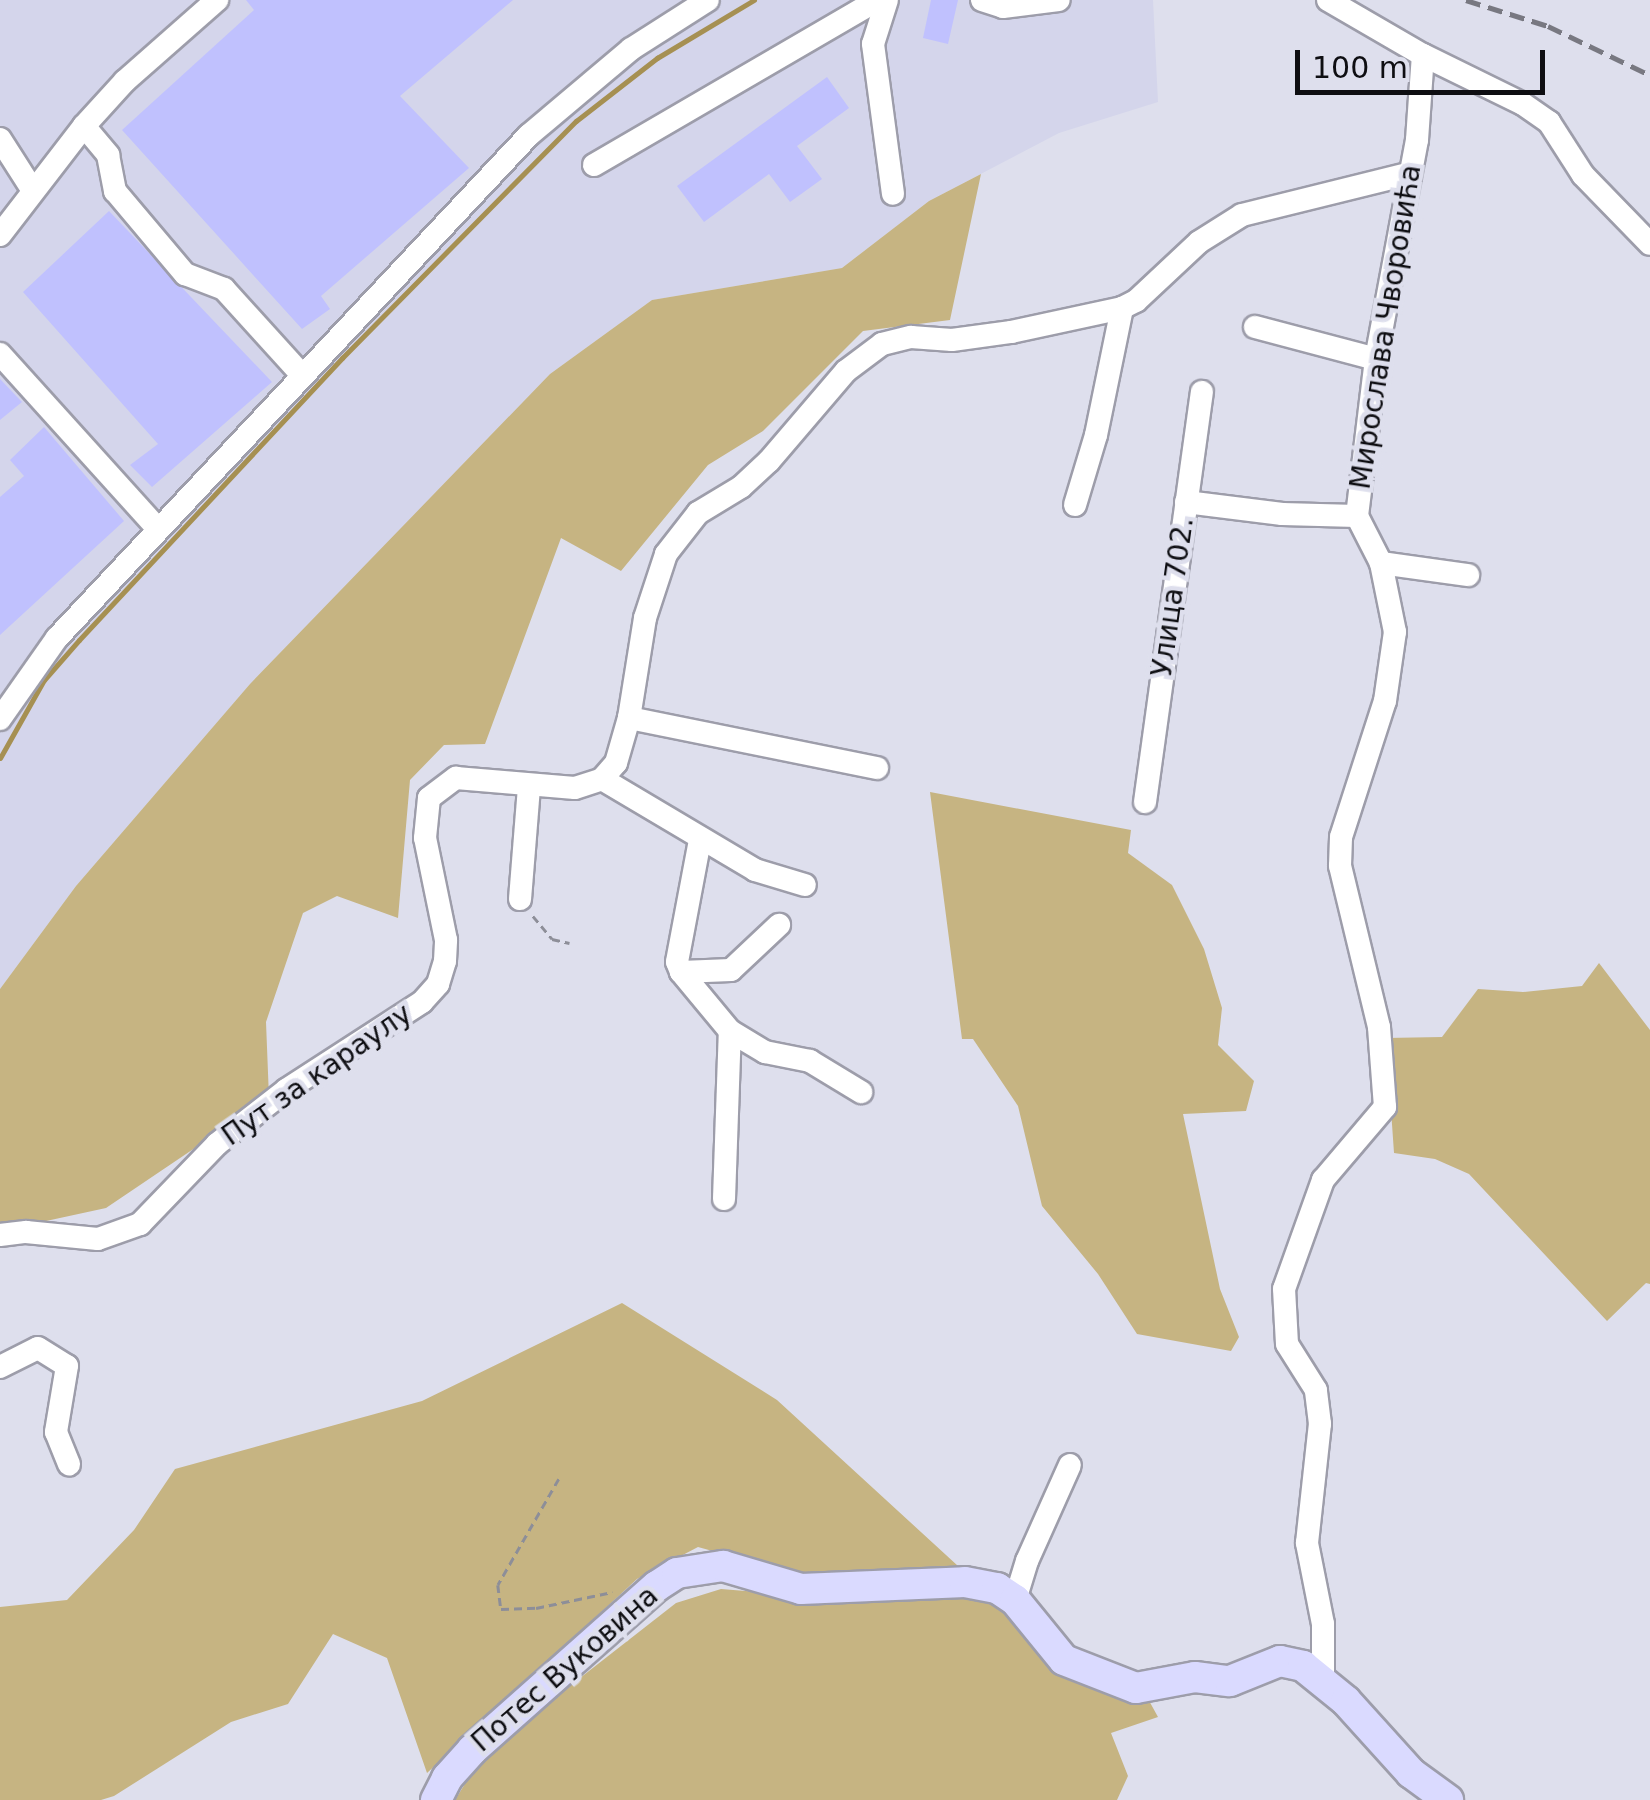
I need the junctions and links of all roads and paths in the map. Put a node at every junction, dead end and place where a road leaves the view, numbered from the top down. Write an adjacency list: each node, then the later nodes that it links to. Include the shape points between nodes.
1 (217, 0): 9 (street)
2 (708, 0): 21 (street, via 631,49 528,135)
3 (877, 0): 11 (street)
4 (887, 0): 14 (street, via 873,44)
5 (982, 0): 6 (street, via 1002,7)
6 (1059, 0)
7 (1328, 0): 8 (street)
8 (1423, 55): 12 (street, Мирослава Чворовића); 16 (street, via 1549,122 1583,175)
9 (84, 126): 13 (street); 21 (street, via 108,156 114,191 185,274 224,288)
10 (0, 139): 13 (street)
11 (594, 165)
12 (1408, 174): 17 (street, via 1242,215); 20 (street, Мирослава Чворовића)
13 (32, 189): 15 (street)
14 (893, 194)
15 (0, 235)
16 (1650, 244)
17 (1122, 308): 24 (street); 29 (street, via 1012,332 952,340 911,337 882,344 846,371 770,461 698,513 666,554 645,618)
18 (1255, 328): 20 (street)
19 (0, 354): 26 (street)
20 (1376, 360): 25 (street, Мирослава Чворовића)
21 (302, 375): 26 (street)
22 (1202, 392): 23 (street, Улица 702.)
23 (1186, 502): 25 (street); 34 (street, Улица 702.)
24 (1075, 506)
25 (1356, 516): 27 (street, Мирослава Чворовића)
26 (158, 529): 30 (street, via 57,638)
27 (1380, 563): 28 (street); 51 (street, Мирослава Чворовића, via 1392,649 1385,700 1341,837 1340,866 1379,1028 1386,1107 1323,1180 1284,1288 1286,1344 1316,1390 1320,1424 1307,1543 1323,1624)
28 (1468, 575)
29 (629, 718): 31 (street); 32 (street, via 616,763)
30 (0, 720)
31 (877, 768)
32 (602, 779): 33 (street, Пут за караулу, via 575,788); 35 (street)
33 (529, 786): 37 (street); 44 (street, Пут за караулу, via 456,778 429,798 425,838 446,961 422,1002 258,1111 140,1224 98,1238)
34 (1145, 802)
35 (700, 840): 36 (street, via 755,870); 40 (street, via 677,962)
36 (805, 885)
37 (520, 899): 39 (path, via 552,939)
38 (779, 925): 40 (street, via 730,970)
39 (570, 943)
40 (681, 972): 41 (street)
41 (730, 1030): 42 (street, via 765,1052 810,1060); 43 (street)
42 (861, 1092)
43 (724, 1199)
44 (0, 1235)
45 (0, 1367): 46 (street, via 38,1348 68,1366 56,1432)
46 (69, 1464)
47 (1070, 1465): 50 (street)
48 (559, 1479): 49 (path, via 498,1585 501,1609)
49 (621, 1590)
50 (1015, 1600): 51 (main road, via 1064,1660 1136,1688 1195,1677 1230,1681 1280,1661); 52 (main road, Потес Вуковина, via 997,1588 965,1582 802,1590 723,1566 676,1573 472,1750)
51 (1323, 1679): 53 (main road, via 1411,1773)
52 (436, 1800)
53 (1448, 1800)

